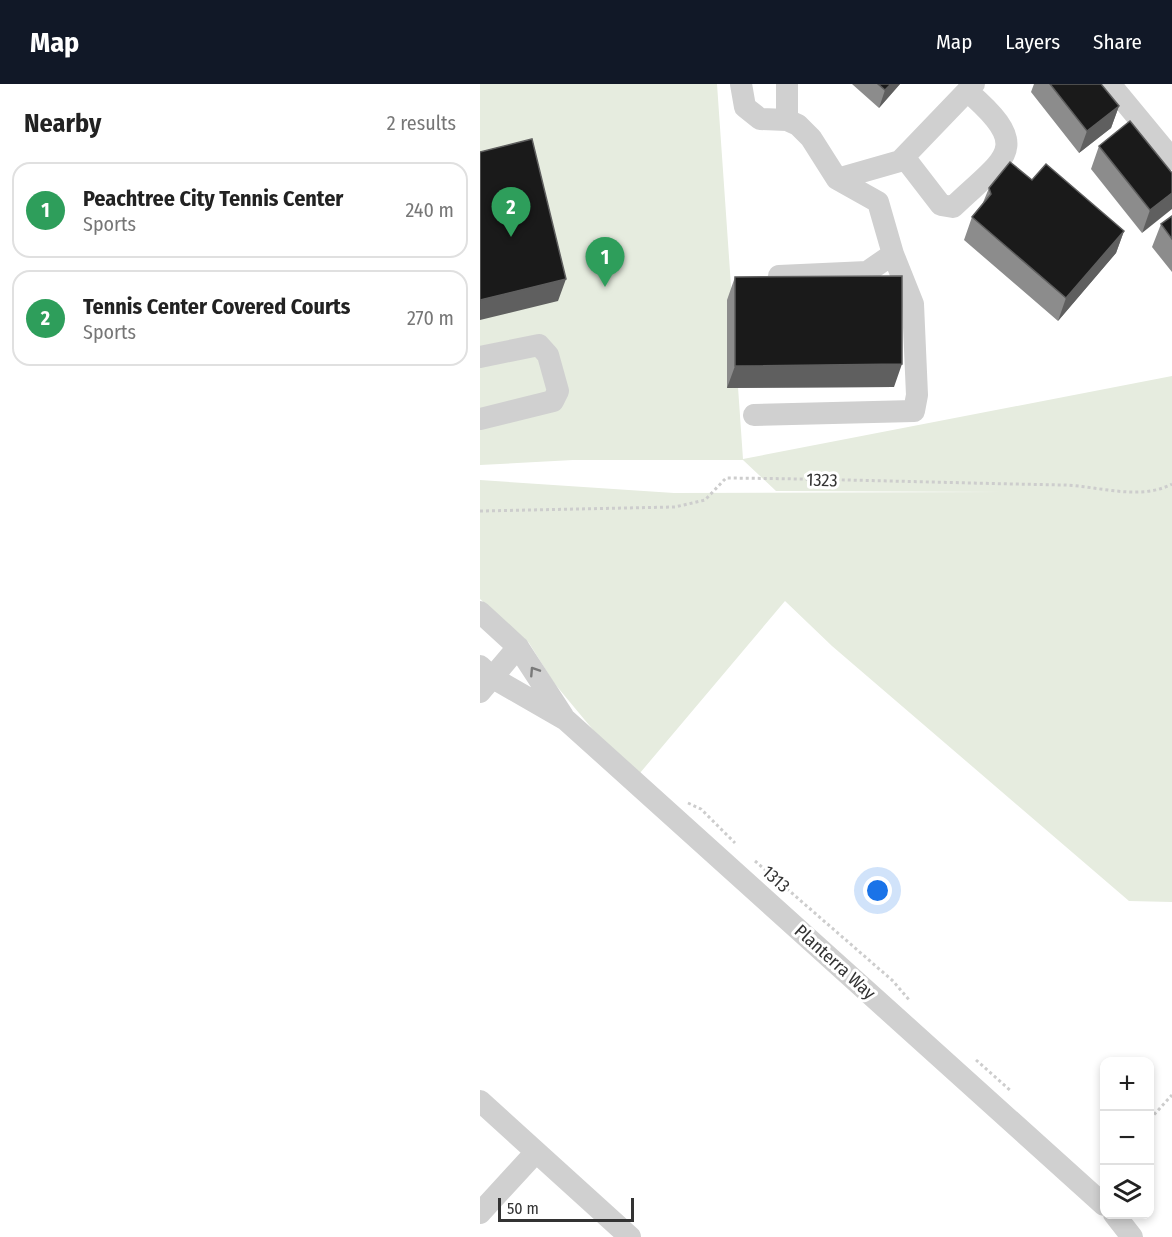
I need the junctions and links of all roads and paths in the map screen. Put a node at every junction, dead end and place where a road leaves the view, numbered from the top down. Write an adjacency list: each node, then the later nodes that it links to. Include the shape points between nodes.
1 (741, 84): 5 (street, via 745,107 759,119)
2 (787, 84): 5 (street)
3 (1110, 84): 7 (street)
4 (971, 88): 6 (street); 6 (street, via 1006,132 1008,146 1003,159 953,207 941,205)
5 (787, 120): 8 (street, via 811,138)
6 (904, 157): 8 (street)
7 (1172, 159)
8 (837, 179): 9 (street, via 878,202)
9 (893, 254): 10 (street, via 867,272); 12 (street, via 913,304 917,395 914,411)
10 (779, 276)
11 (480, 357): 13 (street, via 539,345 548,355 558,392 553,401)
12 (754, 415)
13 (480, 419)
14 (1172, 484): 15 (path, 1323, via 1136,492 1075,486 726,478 705,500 675,507)
15 (480, 511)
16 (480, 612): 17 (street, Planterra Way)
17 (519, 647): 18 (street); 19 (street, Planterra Way, one-way to 17)
18 (484, 679): 19 (street, Planterra Way)
19 (566, 720): 30 (street, Planterra Way)
20 (681, 798): 21 (path, via 701,809)
21 (740, 848)
22 (754, 860): 23 (path, 1313, via 893,981)
23 (911, 1002)
24 (974, 1058): 26 (path)
25 (1172, 1095): 28 (path)
26 (1018, 1099)
27 (480, 1101): 29 (street)
28 (1154, 1114)
29 (536, 1152): 31 (street); 33 (street)
30 (1100, 1201)
31 (480, 1213)
32 (1117, 1219): 34 (street)
33 (630, 1237)
34 (1132, 1237)

